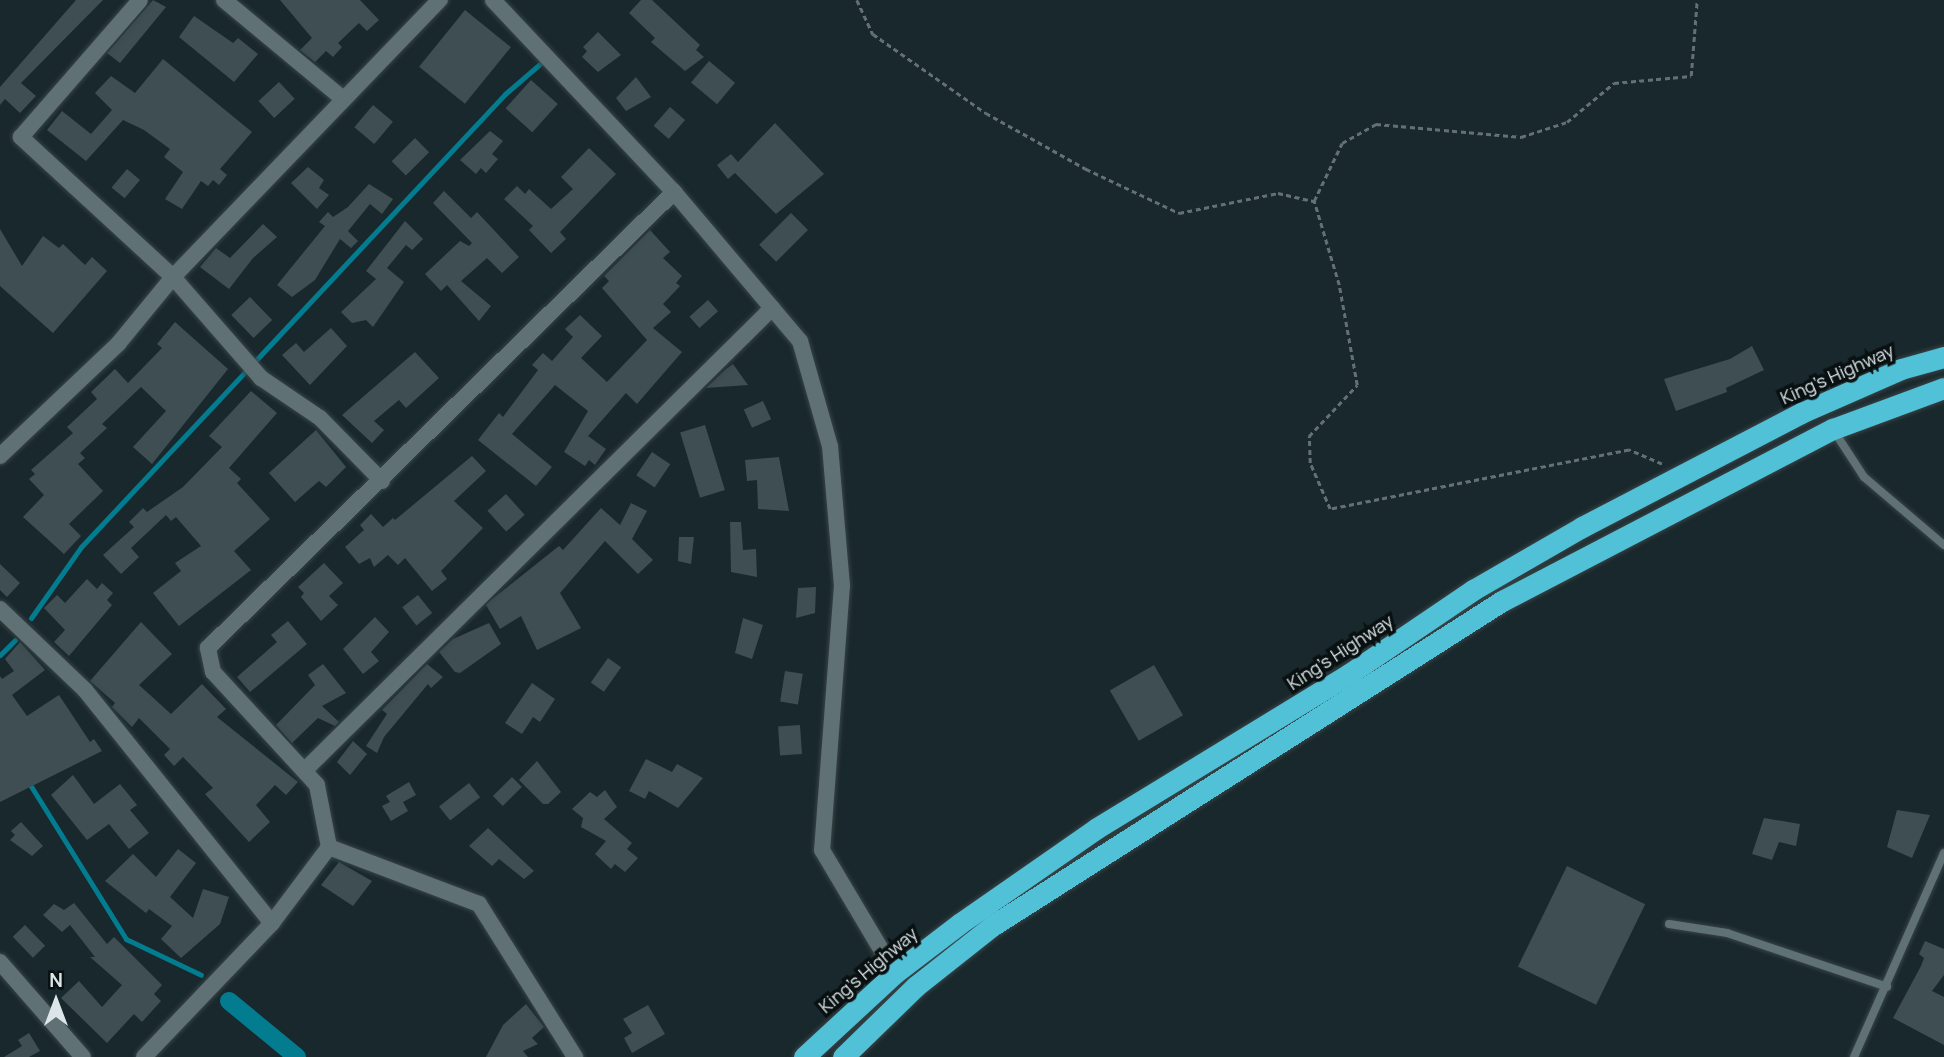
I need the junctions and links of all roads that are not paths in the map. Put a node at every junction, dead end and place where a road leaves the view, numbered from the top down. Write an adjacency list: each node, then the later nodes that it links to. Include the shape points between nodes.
1 (140, 0): 7 (street, via 21,137)
2 (224, 0): 5 (street)
3 (440, 0): 5 (street)
4 (493, 0): 6 (street)
5 (342, 99): 7 (street)
6 (674, 192): 8 (street); 13 (street)
7 (173, 277): 12 (street, via 118,344); 13 (street, via 261,378 320,418)
8 (772, 308): 16 (street); 22 (street, via 800,341 830,446 842,585 822,850)
9 (1944, 357): 22 (highway, King's Highway, via 1901,369 1801,413 1582,527 1473,590 1349,674 1097,828)
10 (1944, 388): 11 (highway)
11 (1833, 429): 14 (lane, via 1864,477); 28 (highway, via 1589,552 1406,661 992,926 916,986)
12 (0, 456)
13 (382, 481): 16 (street, via 213,642 206,654 213,672)
14 (1944, 545)
15 (0, 609): 19 (street, via 85,690)
16 (305, 770): 17 (street, via 317,785)
17 (330, 847): 19 (street); 26 (street, via 478,904)
18 (1944, 853): 23 (lane, via 1929,878)
19 (272, 923): 25 (street)
20 (1669, 924): 23 (lane, via 1727,933)
21 (0, 962): 24 (street)
22 (895, 972): 27 (highway, King's Highway)
23 (1887, 987): 29 (lane)
24 (83, 1057)
25 (144, 1057)
26 (575, 1057)
27 (804, 1057)
28 (843, 1057)
29 (1854, 1057)

